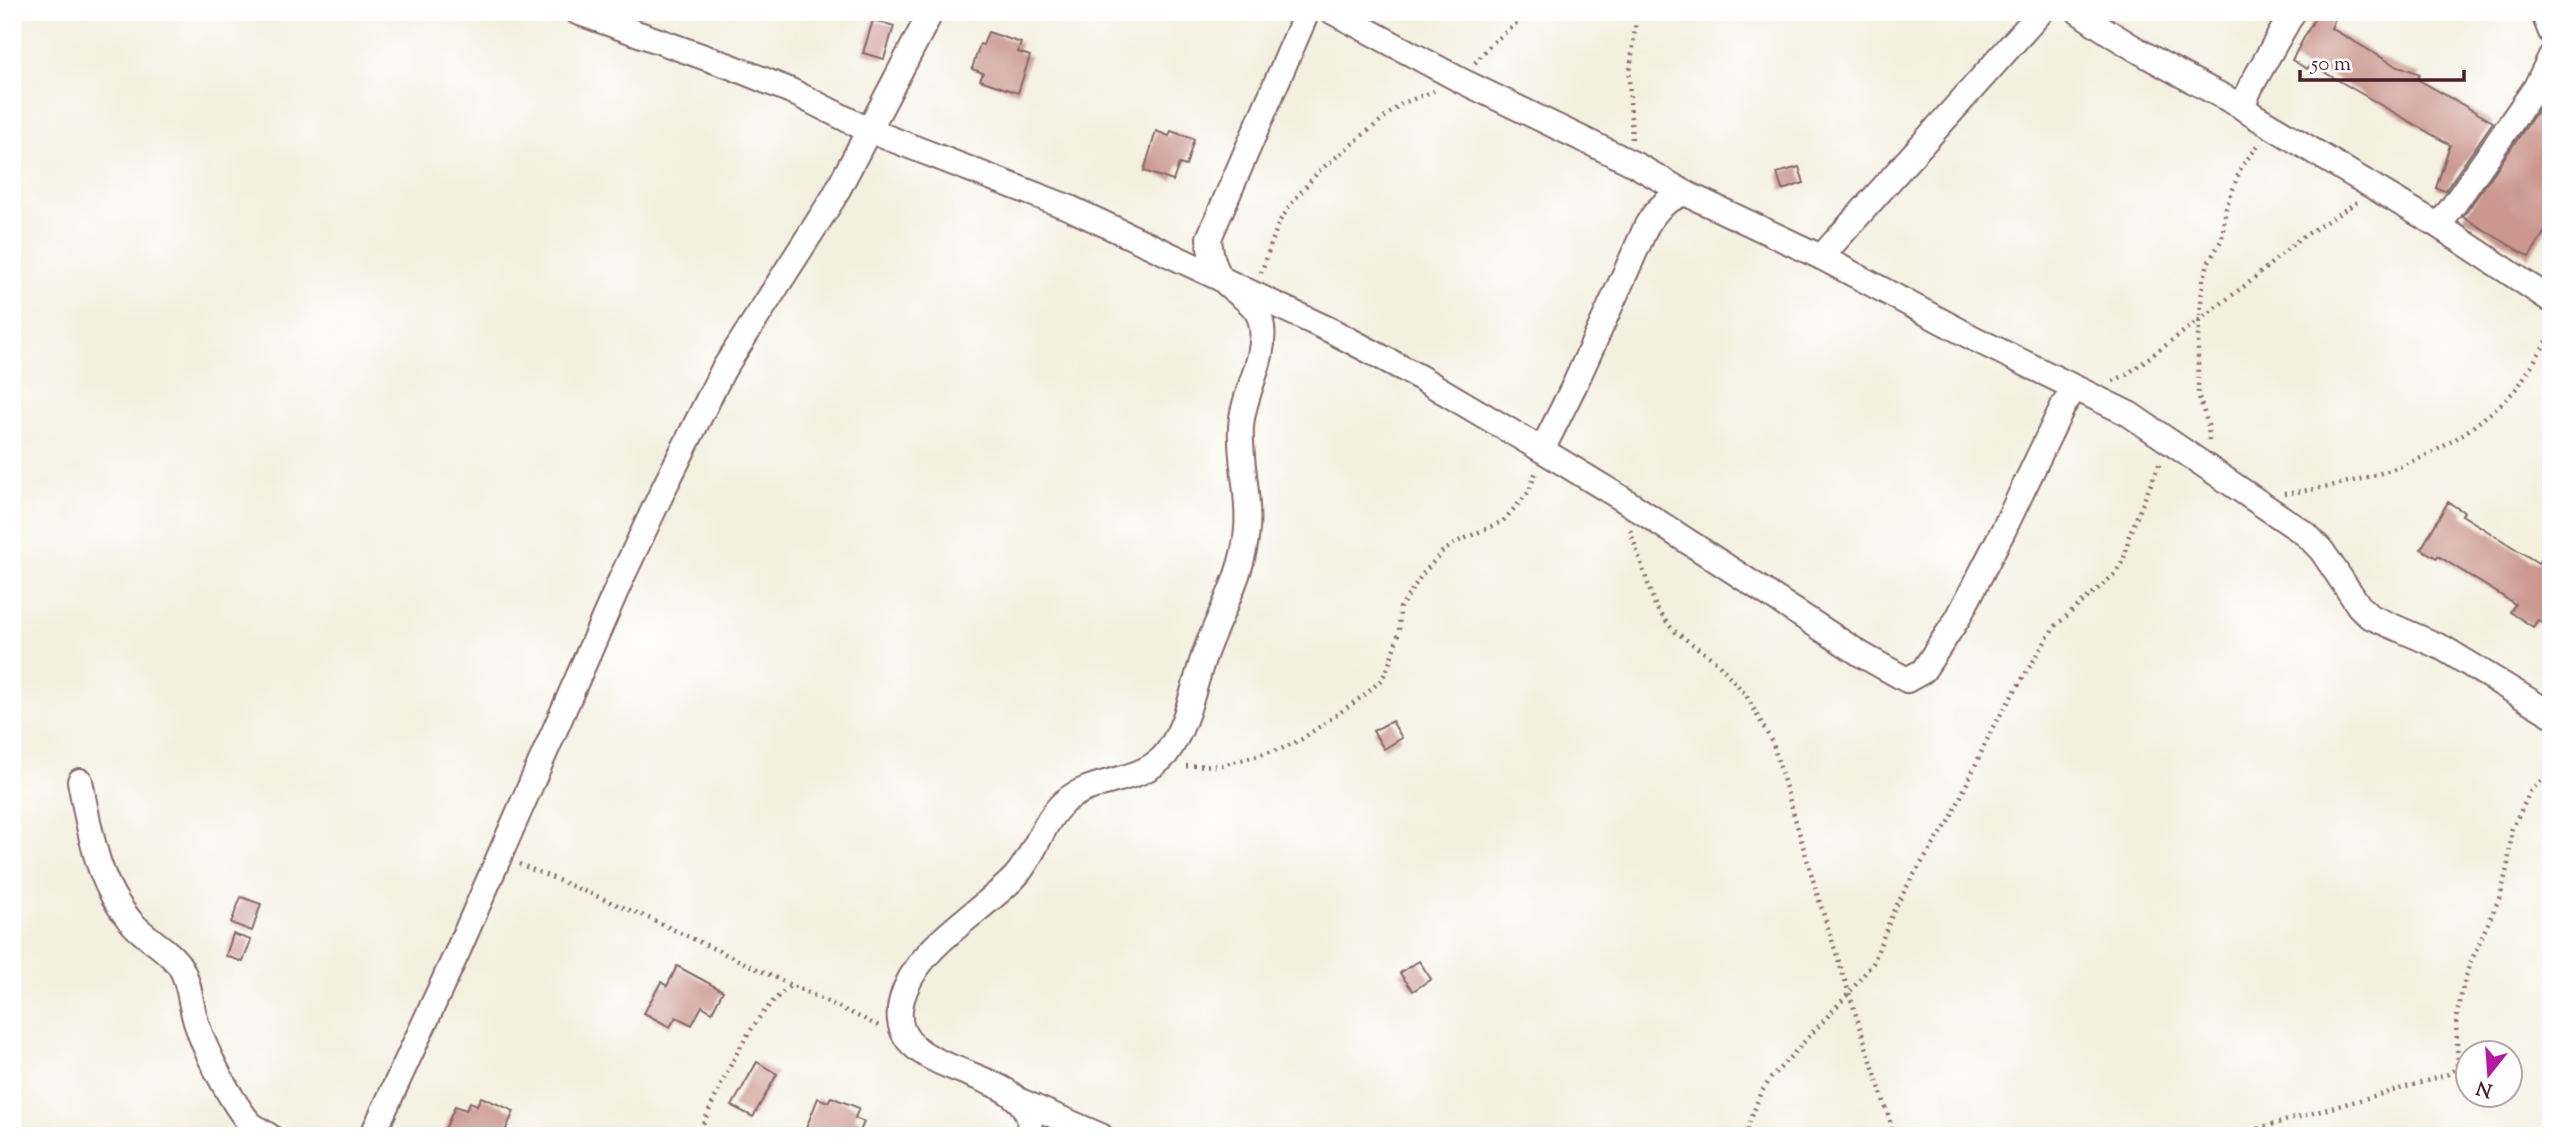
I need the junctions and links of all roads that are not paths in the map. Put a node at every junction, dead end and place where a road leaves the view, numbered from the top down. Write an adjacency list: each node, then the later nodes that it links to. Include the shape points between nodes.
1 (577, 12): 12 (street, via 780,86)
2 (931, 12): 12 (street)
3 (1307, 12): 16 (street, via 1209,237 1210,255)
4 (1333, 12): 13 (street)
5 (2041, 12): 15 (street)
6 (2079, 12): 11 (street)
7 (2293, 12): 11 (street, via 2251,86)
8 (2543, 12): 9 (street)
9 (2551, 32)
10 (2551, 56): 14 (street, via 2536,87)
11 (2248, 111): 14 (street)
12 (868, 130): 16 (street, via 1050,200); 24 (street, via 834,197 723,370 622,578)
13 (1685, 193): 15 (street); 19 (street, via 1658,207 1647,225)
14 (2439, 226): 17 (street)
15 (1821, 257): 18 (street)
16 (1222, 279): 19 (street, via 1419,377); 22 (street, via 1255,308 1262,327 1262,347 1241,427 1248,502 1245,548 1182,723 1165,755 1150,766 1066,800 1026,864 933,950 901,999 902,1034 914,1047)
17 (2551, 300)
18 (2075, 388): 19 (street, via 1958,618 1923,671 1911,679 1862,655); 20 (street, via 2129,414 2307,535 2369,616 2443,648)
19 (1542, 450)
20 (2551, 714)
21 (80, 780): 23 (street, via 93,851 108,887 136,927 179,965 197,1025 223,1082 248,1122)
22 (1018, 1100): 25 (street, via 1030,1119); 26 (street)
23 (269, 1136)
24 (372, 1136)
25 (1027, 1136)
26 (1101, 1136)

